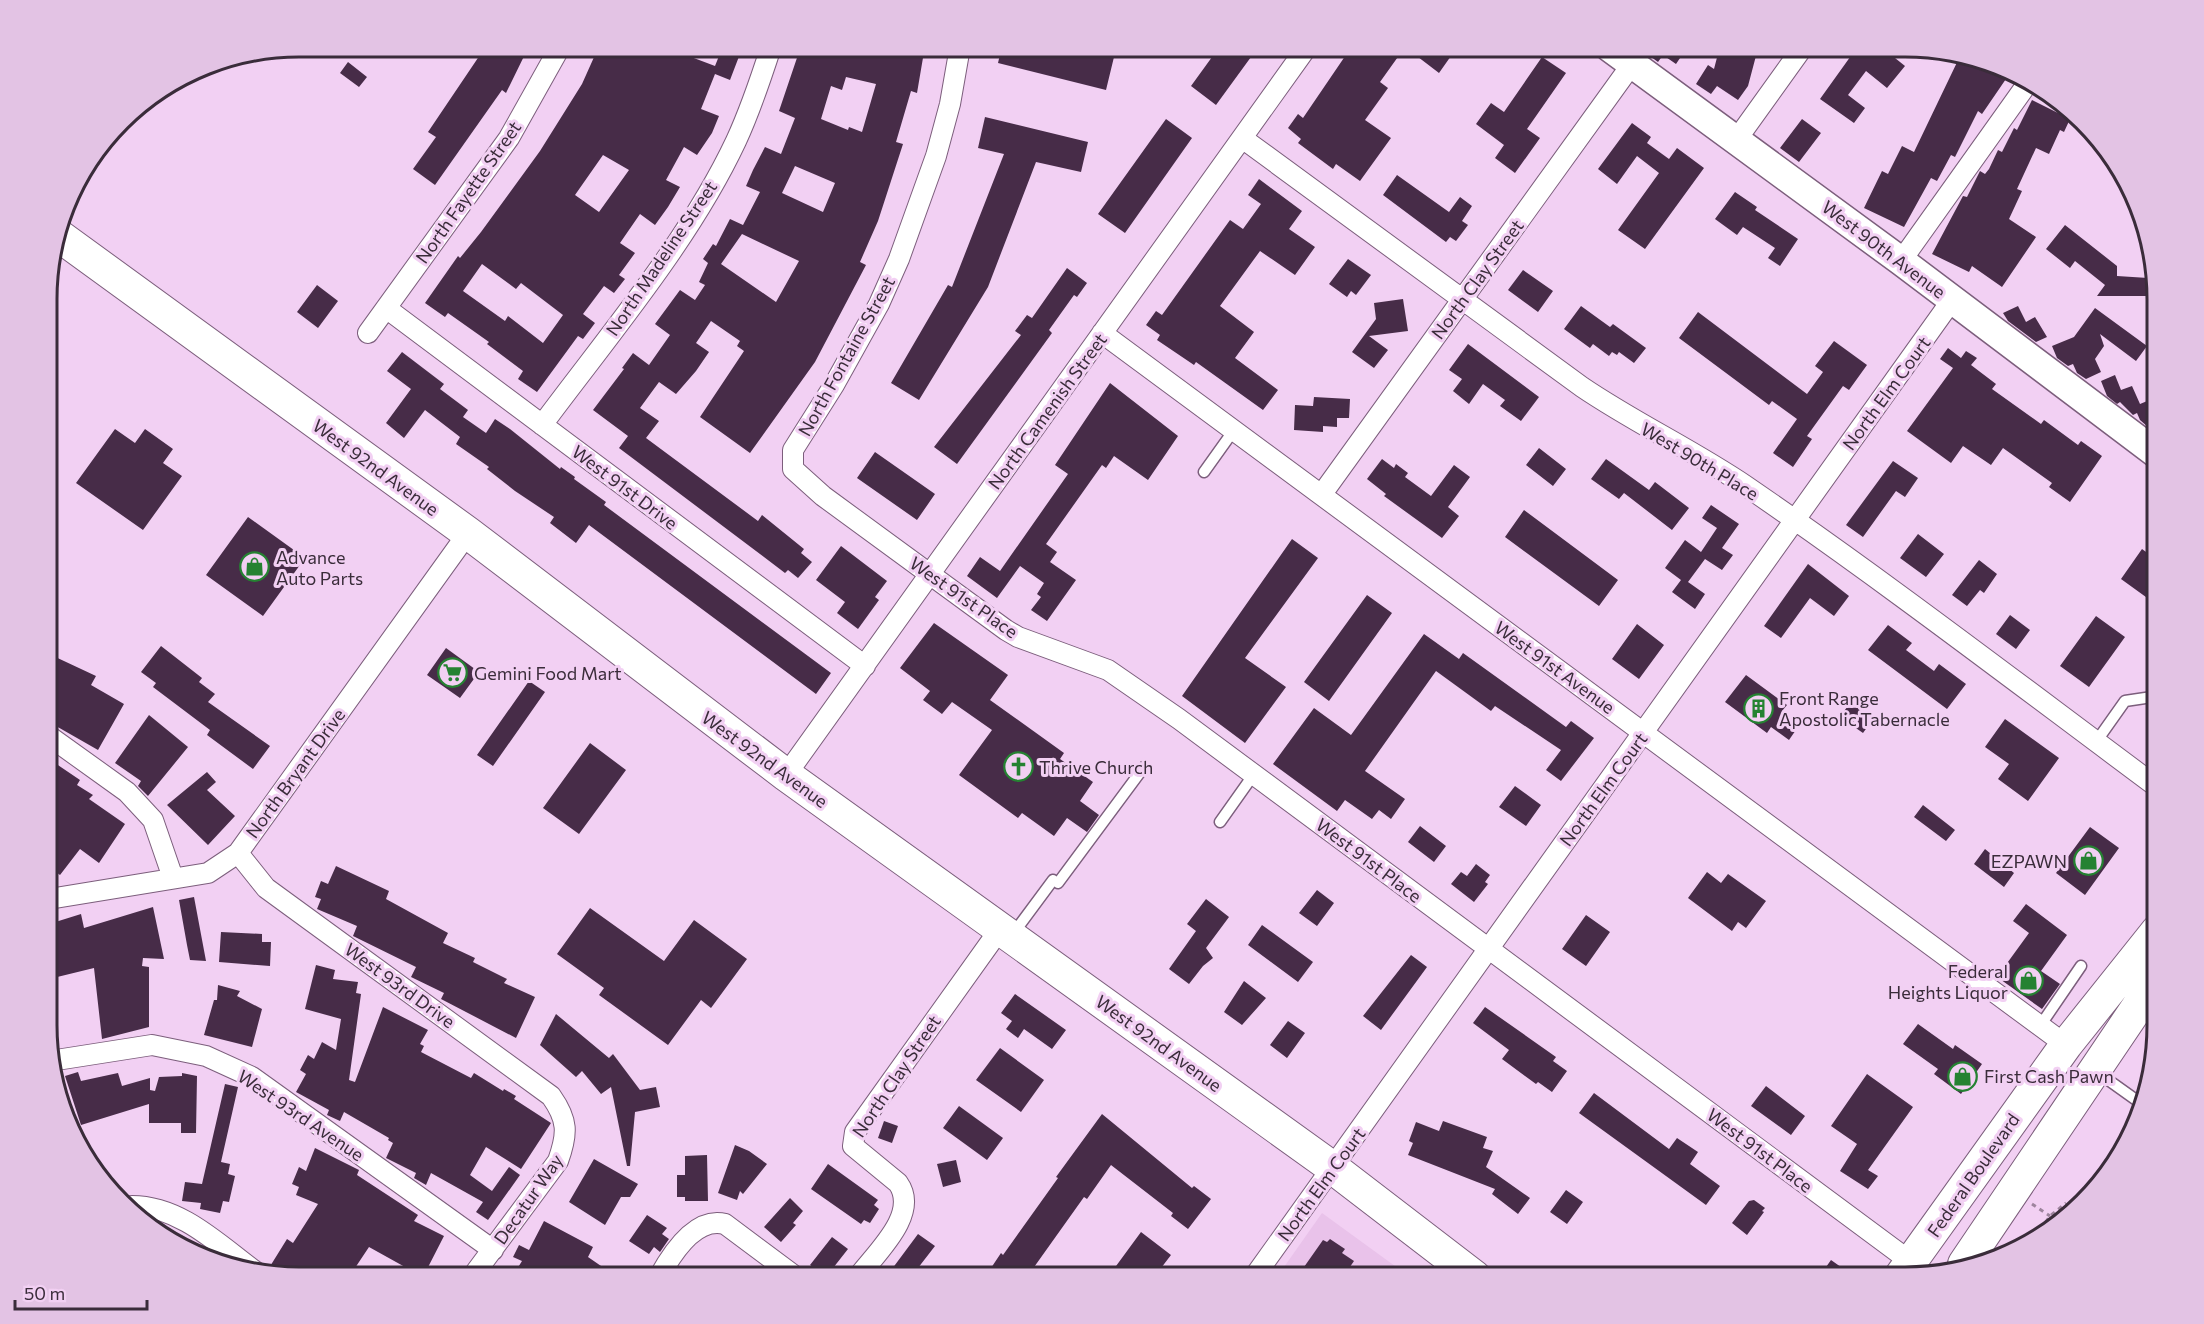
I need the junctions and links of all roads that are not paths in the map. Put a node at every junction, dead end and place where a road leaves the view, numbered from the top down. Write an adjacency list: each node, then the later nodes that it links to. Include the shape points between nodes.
1 (554, 57): 15 (street, North Fayette Street, via 508,138)
2 (767, 57): 18 (street, North Madeline Street, via 736,141 706,196 677,242)
3 (958, 57): 22 (street, North Fontaine Street, via 936,156 899,259 879,304 793,450 793,469)
4 (1299, 57): 9 (street, North Camenish Street)
5 (1623, 57): 7 (street, West 90th Avenue)
6 (1795, 57): 10 (street)
7 (1632, 64): 10 (street, West 90th Avenue); 13 (street, North Clay Street)
8 (2024, 88): 12 (street)
9 (1242, 138): 13 (street, West 90th Place); 17 (street, North Camenish Street)
10 (1737, 139): 12 (street, West 90th Avenue)
11 (64, 240): 25 (main road, West 92nd Avenue)
12 (1901, 261): 14 (street, West 90th Avenue)
13 (1462, 300): 23 (street, North Clay Street); 24 (street, West 90th Place, via 1600,399 1744,484)
14 (1952, 300): 20 (street, West 90th Avenue); 24 (street, North Elm Court)
15 (386, 308): 16 (street, North Fayette Street); 18 (street, West 91st Drive)
16 (368, 333)
17 (1102, 333): 19 (street, West 91st Avenue); 26 (street, North Camenish Street)
18 (542, 425): 27 (street, West 91st Drive)
19 (1234, 430): 21 (lane); 23 (street, West 91st Avenue)
20 (2147, 446)
21 (1204, 472)
22 (811, 487): 26 (street, West 91st Place)
23 (1322, 494): 29 (street, West 91st Avenue)
24 (1795, 521): 29 (street, North Elm Court); 31 (street, West 90th Place)
25 (468, 533): 34 (main road, West 92nd Avenue); 37 (street, North Bryant Drive)
26 (930, 575): 27 (street, North Camenish Street); 33 (street, West 91st Place, via 1018,637 1108,670)
27 (865, 666): 34 (street, North Camenish Street)
28 (2147, 698): 31 (lane, via 2125,701)
29 (1644, 732): 42 (street, North Elm Court); 46 (street, West 91st Avenue)
30 (57, 742): 38 (street, via 127,792 153,820)
31 (2096, 742): 35 (street, West 90th Place)
32 (1144, 767): 40 (lane, via 1056,881)
33 (1254, 774): 36 (lane); 42 (street, West 91st Place)
34 (786, 775): 40 (main road, West 92nd Avenue)
35 (2147, 780)
36 (1220, 822)
37 (238, 853): 38 (street, North Bryant Drive, via 208,873); 51 (street, West 93rd Drive, via 266,888 551,1096)
38 (173, 878): 39 (street, North Bryant Drive)
39 (57, 898)
40 (1006, 933): 52 (main road, West 92nd Avenue); 60 (street, North Clay Street, via 855,1132 853,1146 904,1190 905,1203 898,1223)
41 (2147, 944): 47 (main road, Federal Boulevard)
42 (1489, 949): 52 (street, North Elm Court); 63 (street, West 91st Place)
43 (2147, 965): 49 (main road, via 2100,1033)
44 (2081, 966): 46 (lane)
45 (2147, 993): 49 (main road)
46 (2040, 1026): 47 (street, West 91st Avenue)
47 (2066, 1046): 64 (main road, Federal Boulevard)
48 (60, 1060): 54 (street, West 93rd Avenue, via 152,1045 206,1056 252,1077)
49 (2095, 1071): 50 (lane); 56 (main road)
50 (2135, 1099)
51 (564, 1114): 54 (street, Decatur Way, via 565,1141 558,1161)
52 (1332, 1168): 61 (street, North Elm Court); 62 (main road, West 92nd Avenue)
53 (138, 1206): 55 (street, via 174,1213)
54 (493, 1250): 57 (street, Decatur Way)
55 (239, 1259)
56 (1967, 1259)
57 (480, 1267)
58 (667, 1267): 59 (street, via 695,1230 717,1222)
59 (783, 1267)
60 (865, 1267)
61 (1261, 1267)
62 (1462, 1267)
63 (1902, 1267)
64 (1908, 1267)

